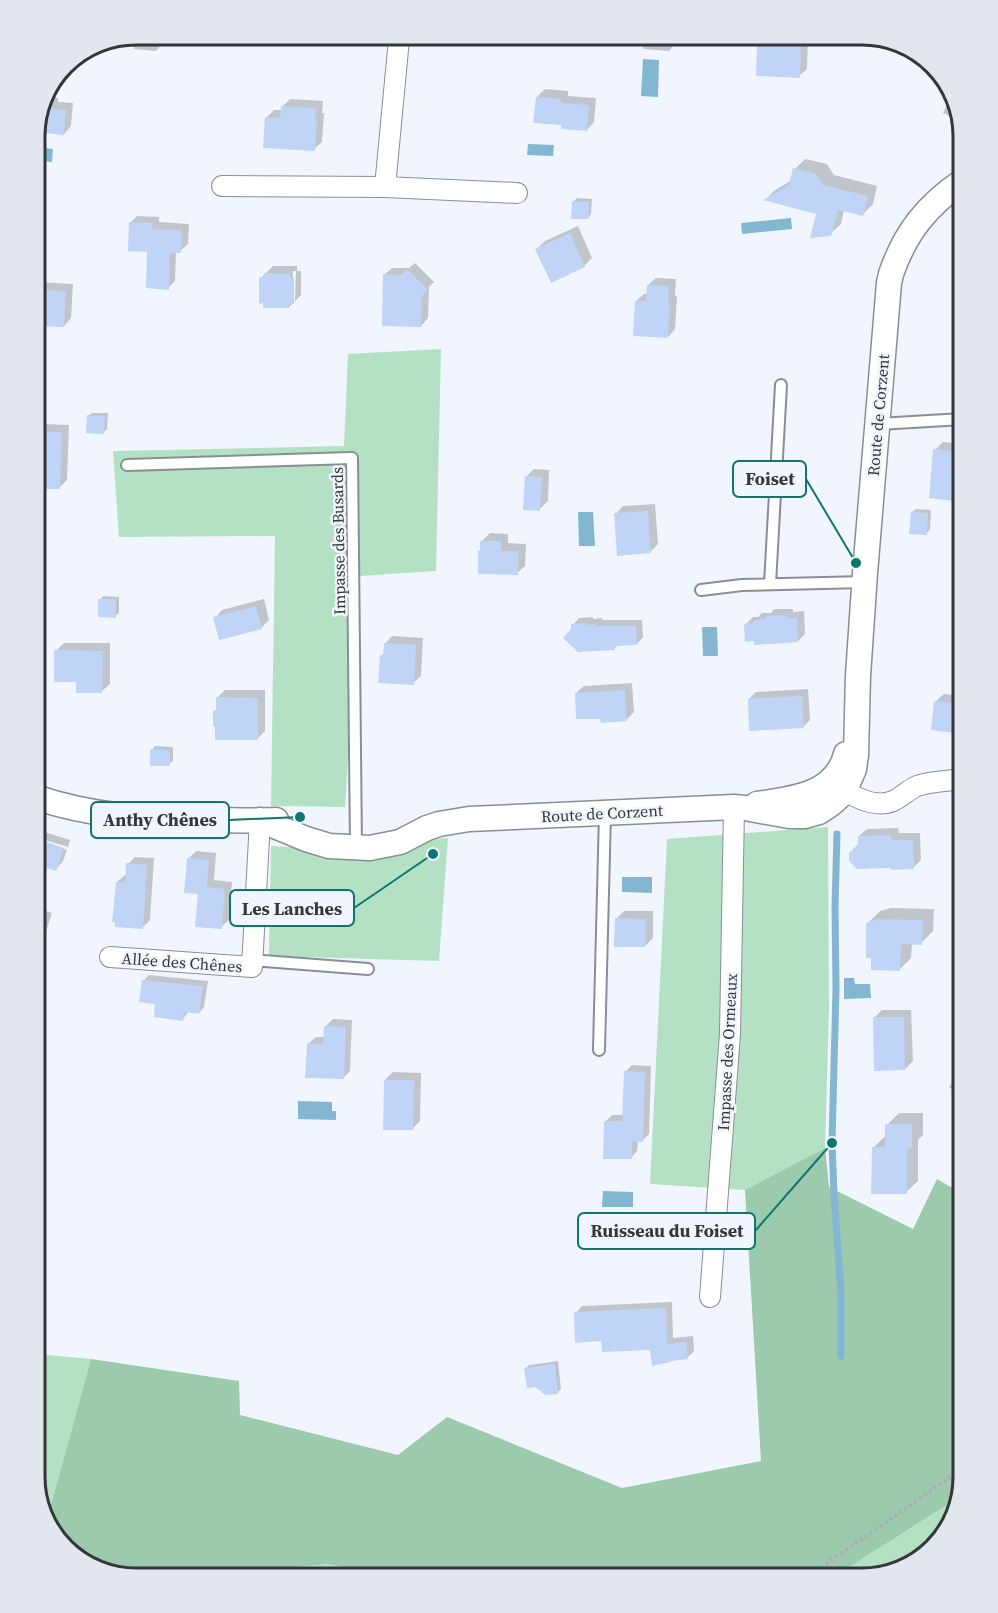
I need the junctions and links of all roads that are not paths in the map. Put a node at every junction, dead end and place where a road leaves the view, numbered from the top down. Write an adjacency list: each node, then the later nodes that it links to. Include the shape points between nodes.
1 (398, 45): 3 (street)
2 (222, 186): 3 (street)
3 (385, 187): 5 (street)
4 (953, 189): 8 (street, Route de Corzent, via 917,222 895,264)
5 (517, 194)
6 (781, 385): 11 (lane)
7 (953, 420): 8 (lane)
8 (878, 424): 10 (street, Route de Corzent)
9 (127, 465): 19 (lane, Impasse des Busards, via 352,458)
10 (865, 582): 11 (lane); 14 (street, Route de Corzent, via 856,755 851,776)
11 (770, 584): 12 (lane)
12 (701, 590)
13 (953, 781): 14 (street, via 918,786 885,804 865,800)
14 (839, 784): 16 (street, Route de Corzent, via 826,808 805,816)
15 (45, 800): 18 (street, Route de Corzent, via 138,818)
16 (734, 807): 17 (street, Route de Corzent); 24 (street, Impasse des Ormeaux, via 730,1034)
17 (605, 813): 19 (street, Route de Corzent, via 469,819 430,816); 23 (lane)
18 (260, 820): 19 (street, Route de Corzent, via 286,820); 21 (street, Allée des Chênes)
19 (356, 841)
20 (110, 957): 21 (street, Allée des Chênes, via 252,967)
21 (252, 960): 22 (lane)
22 (368, 969)
23 (599, 1050)
24 (710, 1297)

